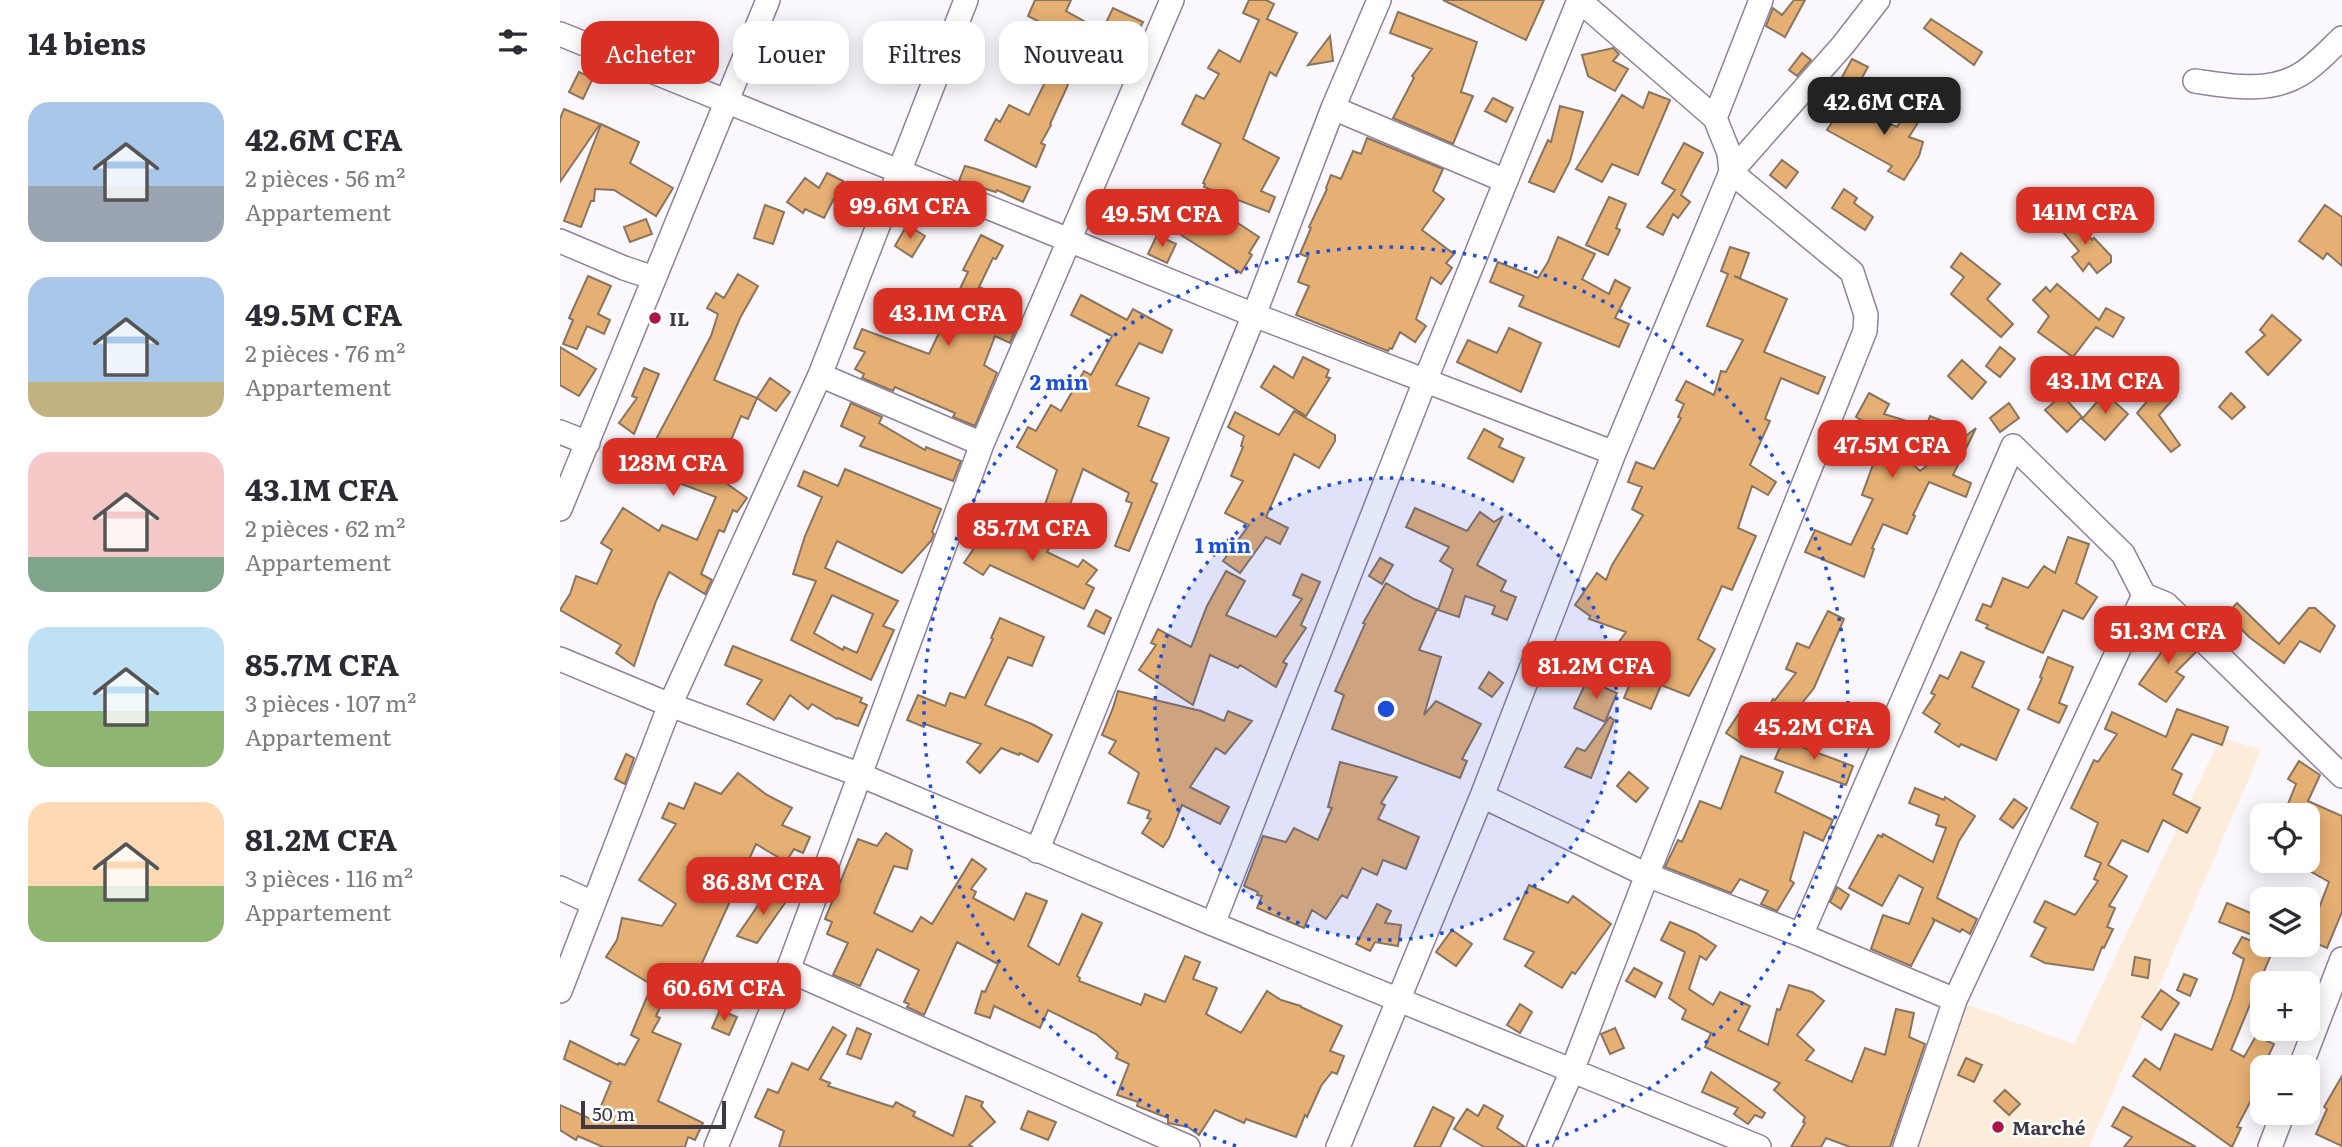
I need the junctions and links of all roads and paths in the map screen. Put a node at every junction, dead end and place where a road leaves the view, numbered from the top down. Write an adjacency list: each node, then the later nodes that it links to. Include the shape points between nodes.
1 (768, 0): 10 (street)
2 (966, 0): 13 (street)
3 (1172, 0): 17 (street)
4 (1379, 0): 11 (street)
5 (1878, 0): 14 (street)
6 (1758, 1): 12 (street)
7 (560, 34): 10 (street)
8 (2342, 38): 9 (street, via 2302,74 2283,83 2235,87)
9 (2195, 81)
10 (726, 102): 13 (street); 18 (street)
11 (1333, 108): 15 (street); 19 (street)
12 (1715, 118): 14 (street); 15 (street, via 1579,0)
13 (899, 172): 17 (street); 20 (street)
14 (1731, 172): 25 (street); 34 (street, via 1852,272 1864,306 1866,331)
15 (1506, 181): 21 (street)
16 (560, 241): 18 (street)
17 (1070, 241): 19 (street); 24 (street)
18 (654, 278): 23 (street)
19 (1254, 315): 21 (street); 33 (street)
20 (820, 375): 24 (street); 29 (street)
21 (1425, 381): 25 (street); 37 (street)
22 (560, 432): 23 (street)
23 (588, 443): 26 (street)
24 (982, 444): 30 (street)
25 (1614, 453): 32 (street)
26 (560, 509)
27 (2144, 596): 31 (street, via 2166,604); 38 (street, via 2123,554 2013,446); 43 (street)
28 (560, 659): 29 (street)
29 (670, 705): 30 (street); 36 (street)
30 (858, 774): 33 (street); 40 (street)
31 (2342, 776)
32 (1482, 796): 34 (street); 42 (street)
33 (1037, 851): 37 (street)
34 (1647, 875): 38 (street); 45 (street)
35 (560, 888): 36 (street)
36 (593, 903): 41 (street)
37 (1213, 925): 42 (street)
38 (1801, 935): 43 (street)
39 (2342, 959): 44 (street)
40 (788, 970): 48 (street); 49 (street)
41 (560, 991)
42 (1398, 1000): 45 (street); 50 (street)
43 (1955, 1000): 53 (street)
44 (2305, 1055)
45 (1572, 1071): 47 (street); 51 (street)
46 (2278, 1125): 54 (street)
47 (1734, 1142): 52 (street)
48 (716, 1147)
49 (1188, 1147)
50 (1338, 1147)
51 (1539, 1147)
52 (1759, 1147)
53 (1905, 1147)
54 (2270, 1147)

